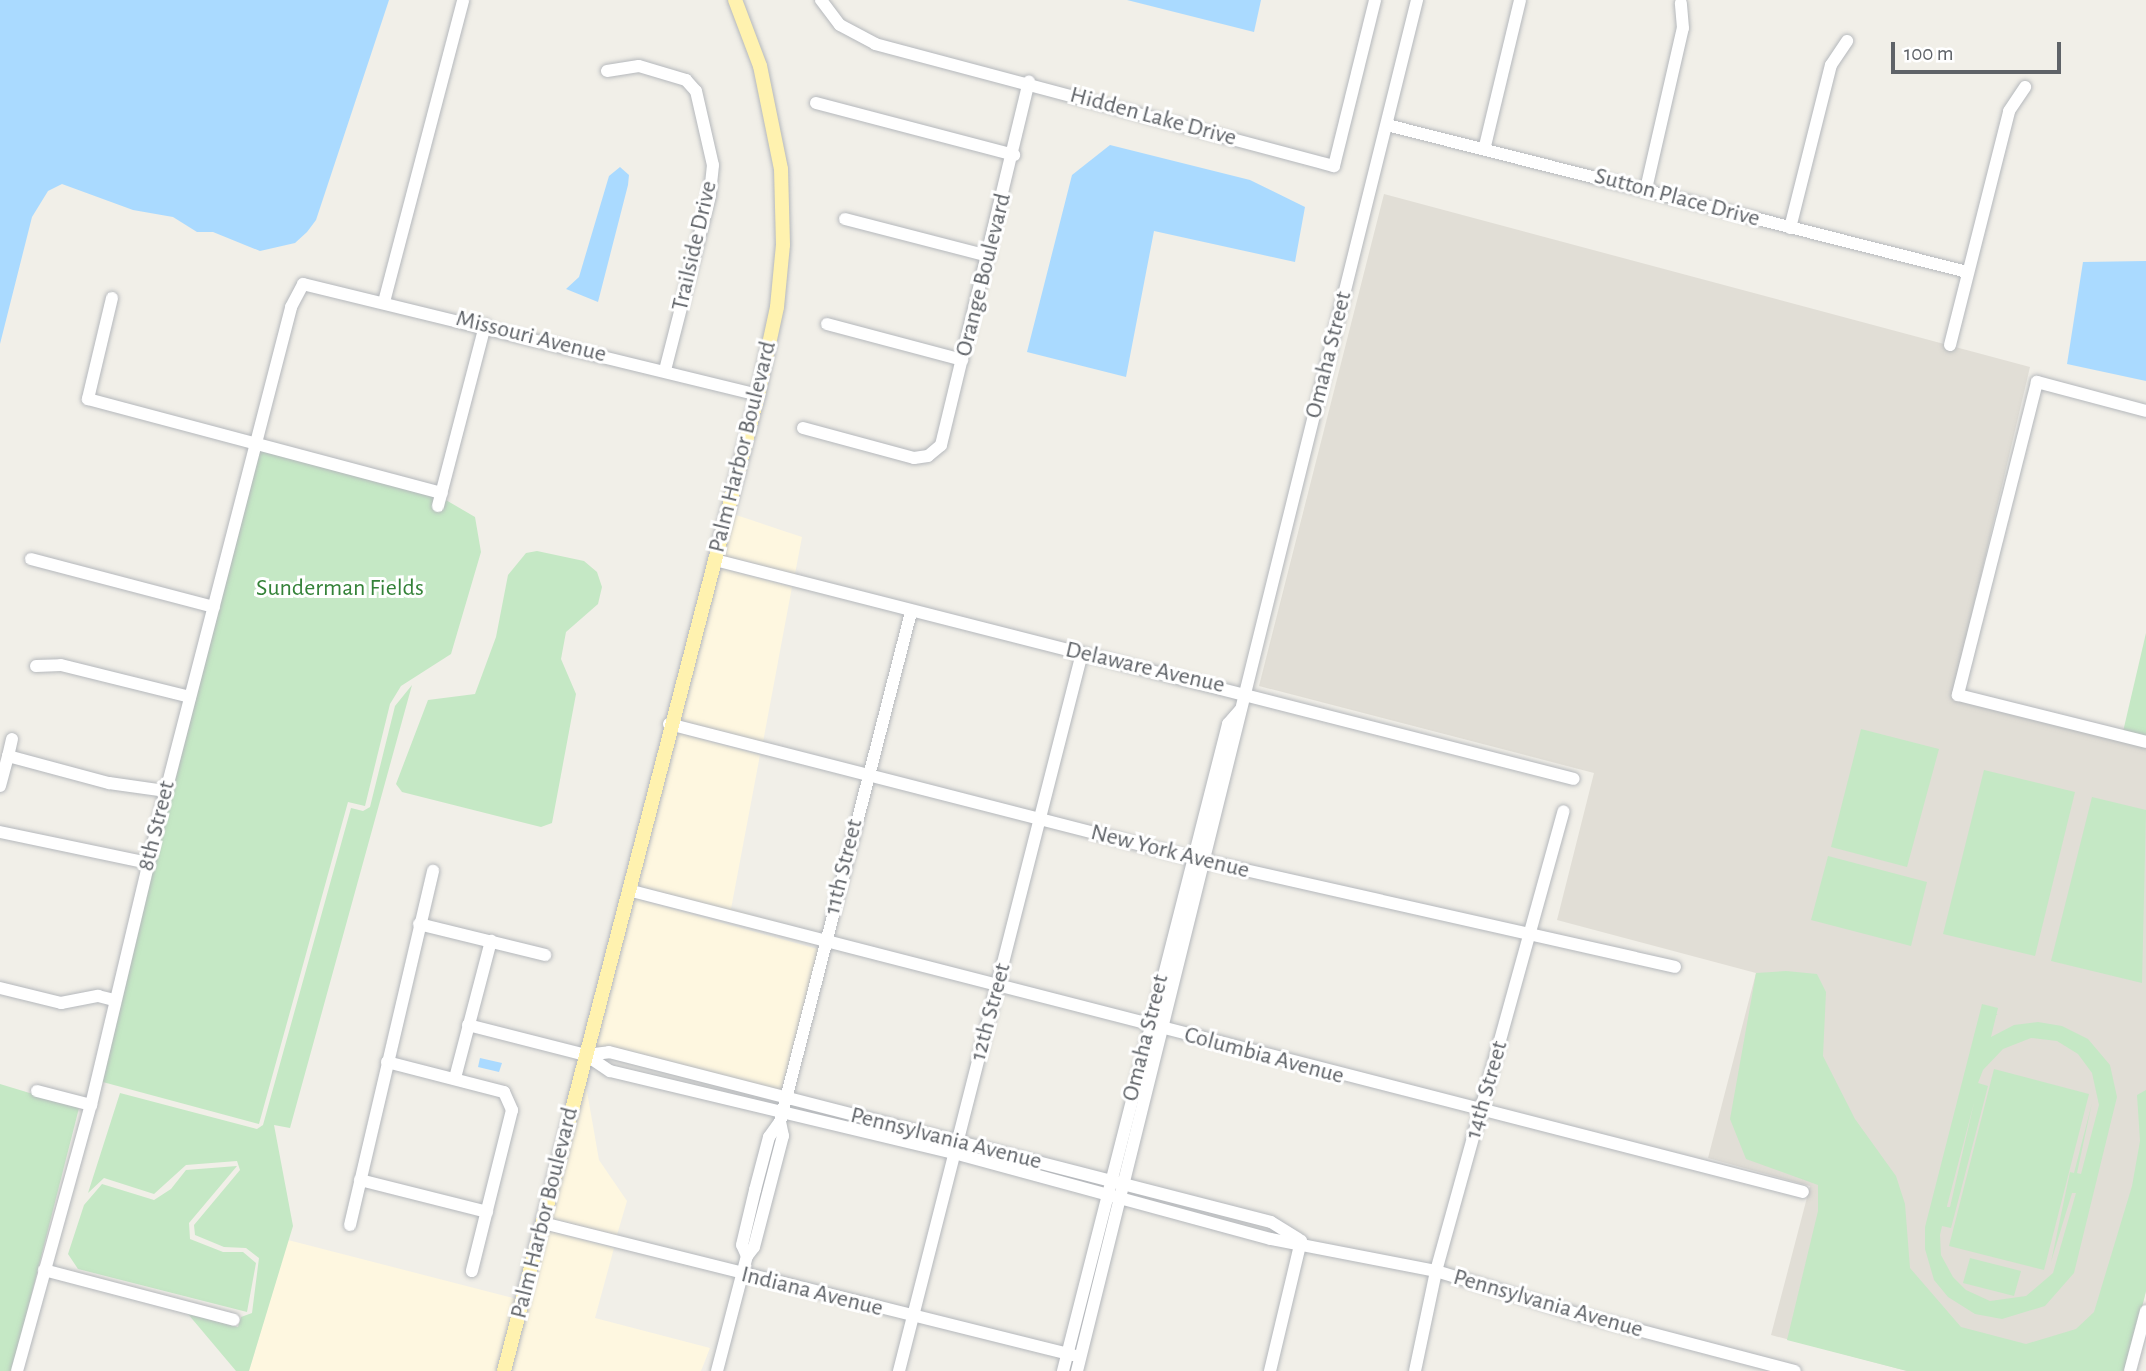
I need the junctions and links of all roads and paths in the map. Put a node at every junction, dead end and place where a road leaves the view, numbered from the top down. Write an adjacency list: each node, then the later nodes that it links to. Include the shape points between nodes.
1 (463, 0): 23 (street)
2 (735, 0): 29 (main road, Palm Harbor Boulevard, via 768,95 784,207 777,307)
3 (821, 0): 10 (street, Hidden Lake Drive, via 840,25 874,44)
4 (1375, 0): 10 (street, Hidden Lake Drive, via 1334,166)
5 (1417, 0): 13 (street, Omaha Street)
6 (1520, 0): 14 (street)
7 (1682, 3): 16 (street, via 1684,28)
8 (1847, 41): 18 (street, via 1831,65)
9 (607, 71): 28 (street, Trailside Drive, via 639,66 686,80 696,91 713,165 710,195)
10 (1029, 82): 15 (street, Orange Boulevard)
11 (2025, 87): 20 (street, via 2009,111)
12 (816, 103): 15 (street)
13 (1387, 125): 14 (street, Sutton Place Drive); 39 (street, Omaha Street)
14 (1485, 146): 16 (street, Sutton Place Drive)
15 (1014, 155): 19 (street, Orange Boulevard)
16 (1646, 189): 18 (street, Sutton Place Drive)
17 (845, 219): 19 (street)
18 (1790, 228): 20 (street, Sutton Place Drive)
19 (988, 256): 27 (street, Orange Boulevard)
20 (1967, 272): 26 (street)
21 (303, 284): 23 (street, Missouri Avenue); 32 (street, 8th Street, via 290,307)
22 (112, 298): 32 (street, via 88,399)
23 (384, 302): 25 (street, Missouri Avenue)
24 (827, 324): 27 (street)
25 (485, 325): 28 (street, Missouri Avenue); 32 (street, via 440,499)
26 (1950, 345)
27 (962, 360): 31 (street, Orange Boulevard, via 940,445 923,458)
28 (665, 370): 29 (street, Missouri Avenue)
29 (758, 395): 34 (main road, Palm Harbor Boulevard)
30 (2146, 411): 44 (street, via 2037,382 1958,695)
31 (803, 428)
32 (257, 442): 35 (street, 8th Street)
33 (31, 559): 35 (street)
34 (715, 560): 36 (street, Delaware Avenue); 42 (main road, Palm Harbor Boulevard)
35 (214, 607): 40 (street, 8th Street)
36 (911, 612): 37 (street, Delaware Avenue); 46 (street, 11th Street)
37 (1082, 653): 39 (street, Delaware Avenue); 51 (street, 12th Street)
38 (36, 666): 40 (street, via 61,665)
39 (1245, 692): 41 (street, Omaha Street); 47 (street, Delaware Avenue)
40 (190, 697): 49 (street, 8th Street)
41 (1240, 710): 53 (street, Omaha Street, via 1228,724); 54 (street, Omaha Street)
42 (669, 724): 46 (street, New York Avenue); 57 (main road, Palm Harbor Boulevard)
43 (12, 739): 45 (street)
44 (2146, 742)
45 (8, 756): 48 (street); 49 (street, via 110,783)
46 (866, 776): 51 (street, New York Avenue); 61 (street, 11th Street)
47 (1574, 779)
48 (0, 786)
49 (166, 791): 55 (street, 8th Street)
50 (1564, 811): 59 (street, 14th Street)
51 (1040, 820): 53 (street, New York Avenue); 64 (street, 12th Street)
52 (0, 832): 55 (street)
53 (1192, 858): 54 (street, New York Avenue); 68 (street, Omaha Street)
54 (1206, 862): 59 (street, New York Avenue); 69 (street, Omaha Street)
55 (149, 863): 66 (street, 8th Street)
56 (433, 871): 58 (street)
57 (628, 890): 61 (street, Columbia Avenue); 70 (main road, Palm Harbor Boulevard)
58 (419, 923): 60 (street); 71 (street)
59 (1530, 937): 63 (street, New York Avenue); 76 (street, 14th Street)
60 (491, 941): 62 (street); 67 (street)
61 (825, 944): 64 (street, Columbia Avenue); 75 (street, 11th Street)
62 (545, 955)
63 (1675, 967)
64 (998, 985): 68 (street, Columbia Avenue); 77 (street, 12th Street)
65 (0, 988): 66 (street, via 61,1003 98,996)
66 (114, 1000): 74 (street, 8th Street)
67 (468, 1025): 70 (street, Pennsylvania Avenue); 72 (street)
68 (1148, 1026): 69 (street, Columbia Avenue); 79 (street, Omaha Street)
69 (1164, 1031): 76 (street, Columbia Avenue); 80 (street, Omaha Street)
70 (586, 1055): 75 (street, Pennsylvania Avenue, via 610,1071); 85 (main road, Palm Harbor Boulevard)
71 (387, 1062): 72 (street); 78 (street)
72 (455, 1078): 84 (street, via 504,1092 512,1110)
73 (37, 1091): 74 (street)
74 (91, 1105): 88 (street, 8th Street)
75 (782, 1111): 77 (street, Pennsylvania Avenue); 91 (street, 11th Street, via 783,1136 754,1247)
76 (1481, 1112): 81 (street, Columbia Avenue); 90 (street, 14th Street)
77 (955, 1147): 79 (street, Pennsylvania Avenue); 82 (street, Pennsylvania Avenue); 93 (street, 12th Street)
78 (360, 1180): 84 (street); 86 (street)
79 (1109, 1181): 80 (street, Pennsylvania Avenue); 82 (street, Omaha Street)
80 (1124, 1185): 83 (street, Omaha Street); 87 (street, Pennsylvania Avenue, via 1271,1222)
81 (1803, 1192)
82 (1105, 1197): 83 (street, Pennsylvania Avenue); 95 (street, Omaha Street)
83 (1120, 1201): 87 (street, Pennsylvania Avenue, via 1271,1239); 96 (street, Omaha Street)
84 (487, 1212): 89 (street)
85 (543, 1223): 91 (street, Indiana Avenue); 98 (main road, Palm Harbor Boulevard)
86 (349, 1225)
87 (1301, 1241): 90 (street, Pennsylvania Avenue); 103 (street)
88 (44, 1270): 94 (street); 97 (street, 8th Street)
89 (472, 1270)
90 (1436, 1271): 104 (street, 14th Street); 105 (street, Pennsylvania Avenue)
91 (742, 1275): 93 (street, Indiana Avenue); 99 (street, 11th Street)
92 (2146, 1311): 106 (street)
93 (913, 1316): 95 (street, Indiana Avenue); 100 (street, 12th Street)
94 (234, 1320)
95 (1067, 1353): 96 (street, Indiana Avenue); 101 (street, Omaha Street)
96 (1081, 1357): 102 (street, Omaha Street)
97 (18, 1371)
98 (504, 1371)
99 (717, 1371)
100 (899, 1371)
101 (1063, 1371)
102 (1077, 1371)
103 (1270, 1371)
104 (1415, 1371)
105 (1795, 1371)
106 (2130, 1371)

